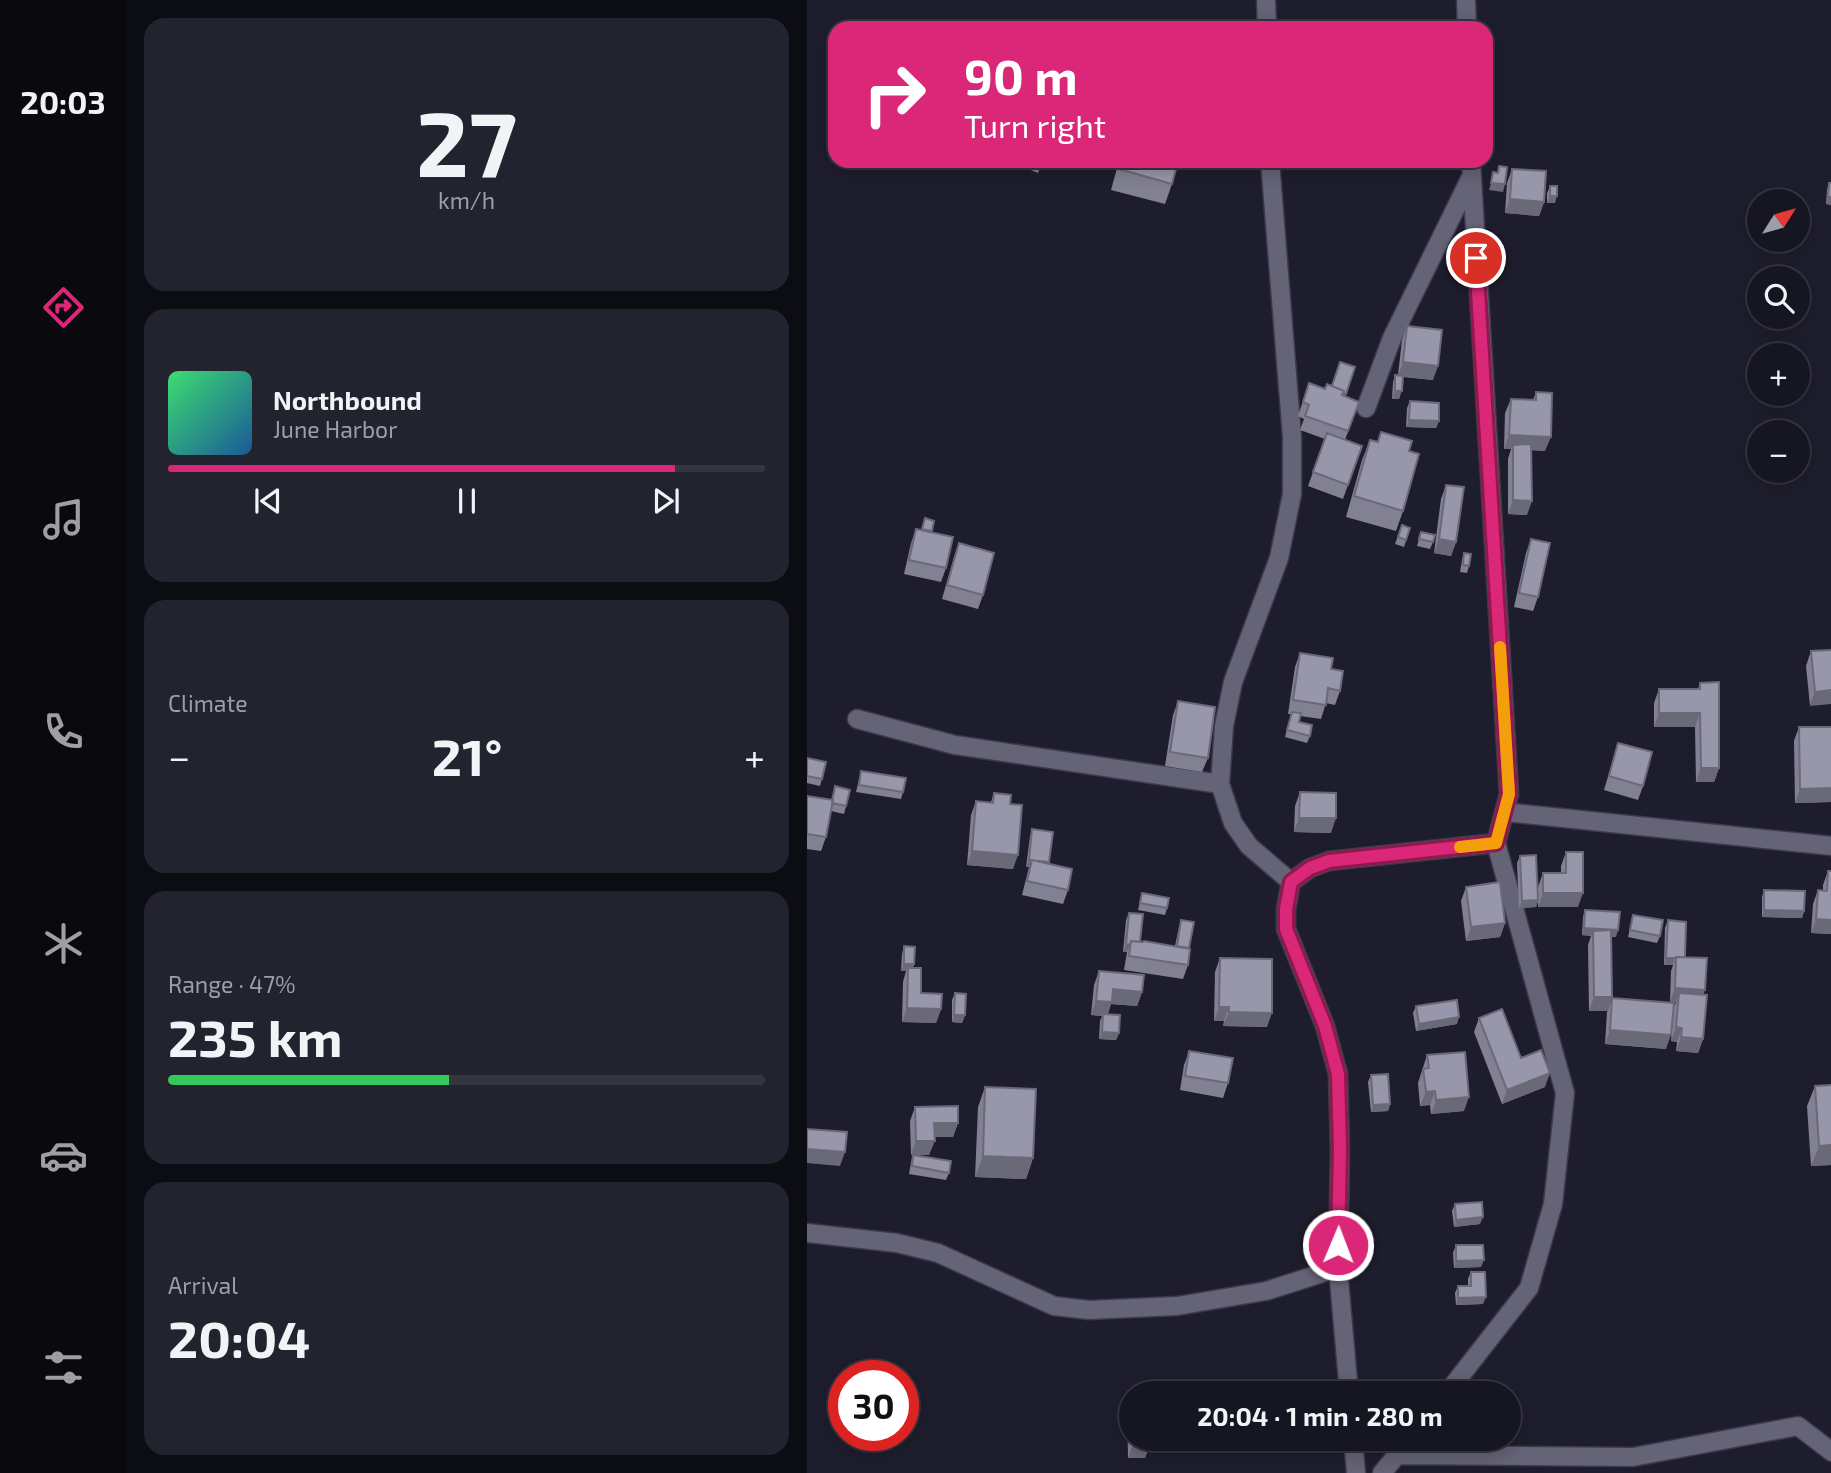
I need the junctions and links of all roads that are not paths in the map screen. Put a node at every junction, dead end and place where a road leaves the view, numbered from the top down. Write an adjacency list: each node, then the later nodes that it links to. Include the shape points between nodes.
1 (1266, 0): 3 (street)
2 (1466, 0): 4 (street)
3 (1267, 21)
4 (1467, 21)
5 (1271, 168): 9 (street, via 1292,437 1292,494 1279,558 1233,682)
6 (1471, 169): 7 (street, via 1392,338); 10 (street, via 1509,794)
7 (1366, 408)
8 (857, 719): 9 (street, via 955,745)
9 (1220, 784): 13 (street, via 1233,823 1249,846)
10 (1505, 812): 11 (street); 12 (street)
11 (1496, 843): 13 (street, via 1329,861); 17 (street, via 1565,1093 1553,1204 1529,1288)
12 (1831, 846)
13 (1291, 882): 15 (street, via 1286,929 1325,1026 1338,1074)
14 (807, 1233): 15 (street, via 897,1243 938,1254 1054,1306 1089,1310 1190,1304 1266,1291)
15 (1338, 1268): 16 (street)
16 (1348, 1381)
17 (1456, 1381)
18 (1354, 1451): 22 (street)
19 (1401, 1451): 21 (street)
20 (1831, 1452): 21 (street, via 1798,1426 1632,1457)
21 (1398, 1455): 23 (street)
22 (1356, 1473)
23 (1382, 1473)

